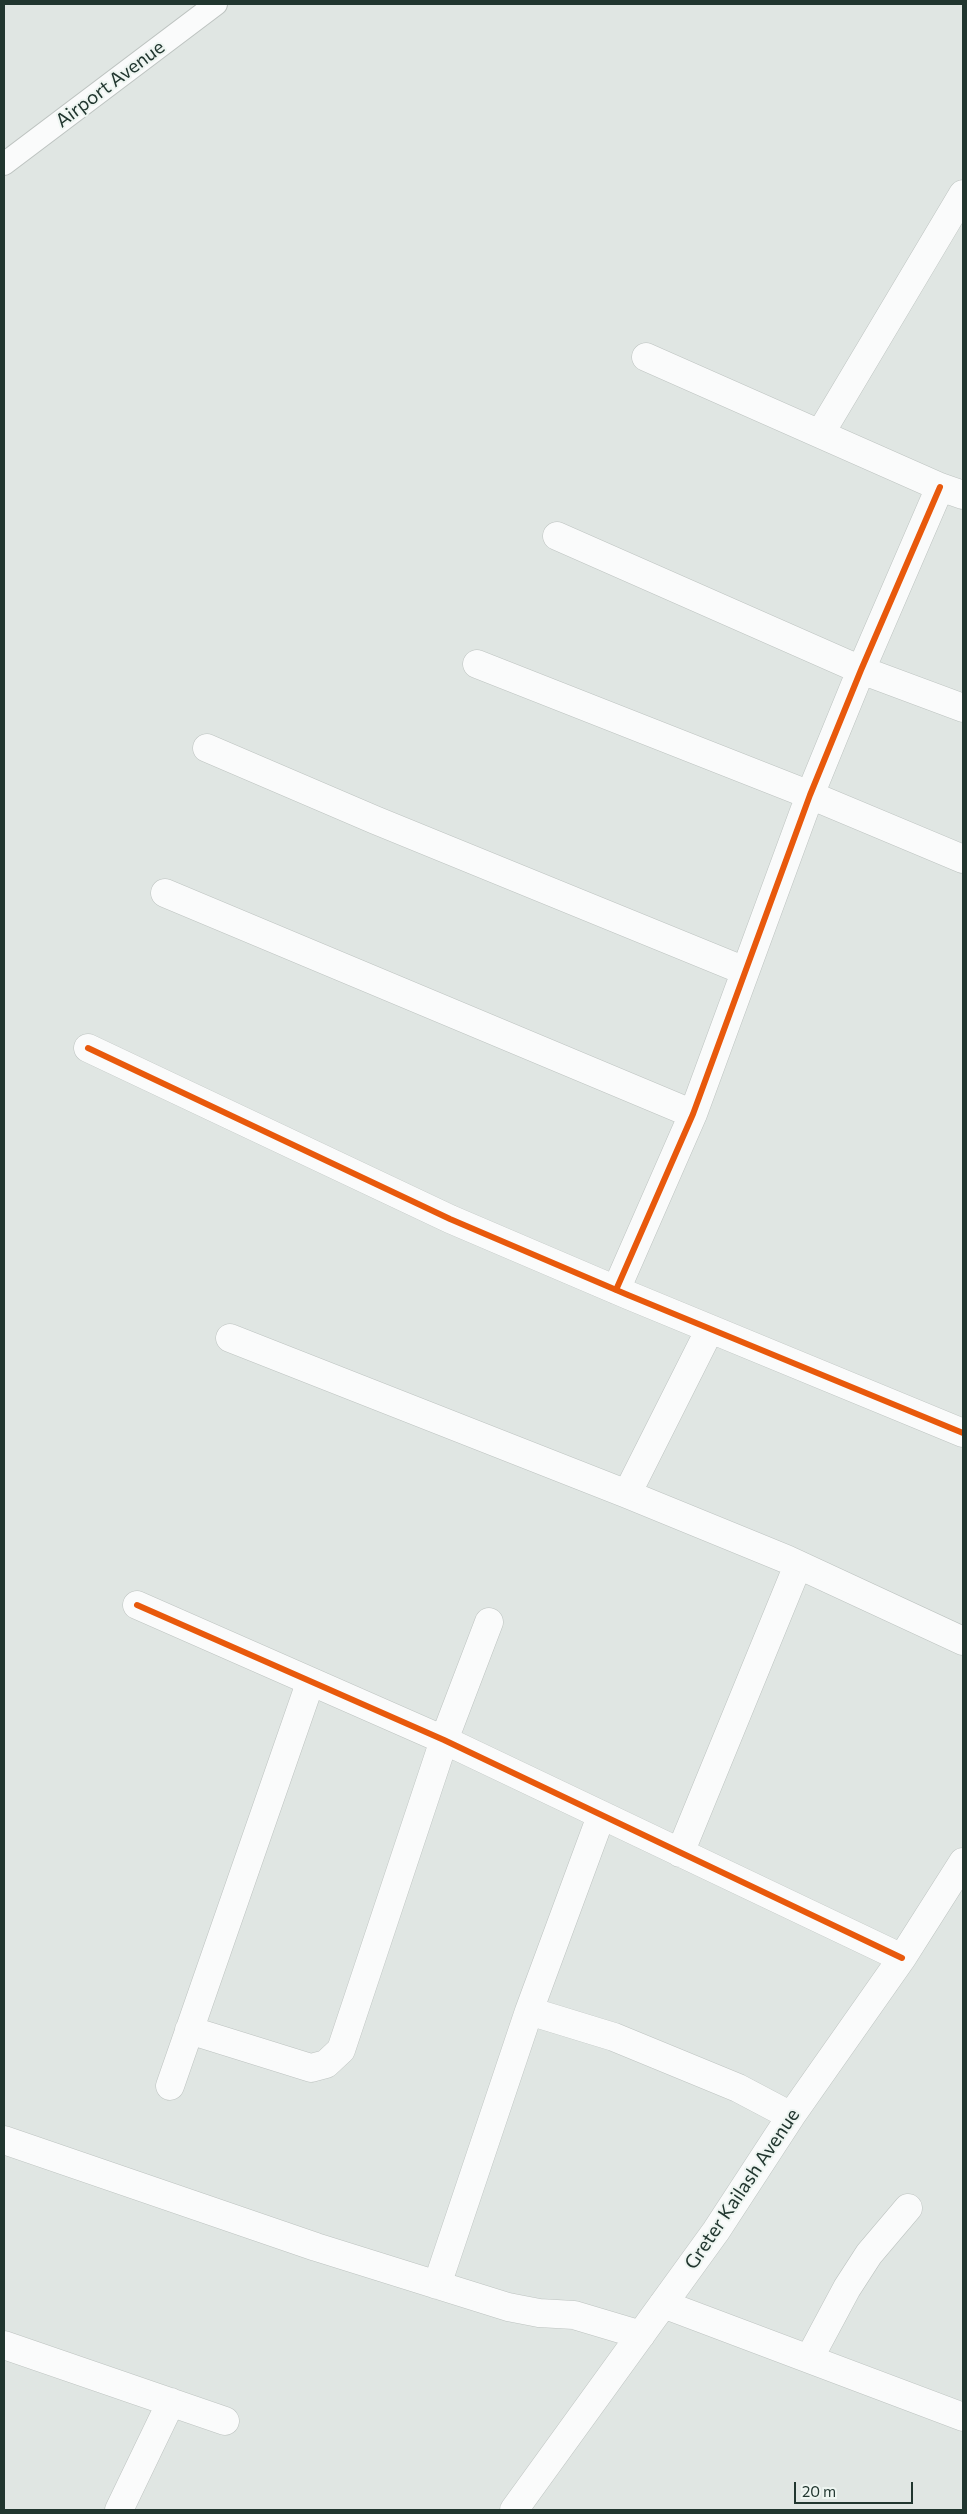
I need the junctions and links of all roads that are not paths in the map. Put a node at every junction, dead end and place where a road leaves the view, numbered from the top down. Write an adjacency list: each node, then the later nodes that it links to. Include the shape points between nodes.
1 (216, 4): 2 (lane, Airport Avenue)
2 (4, 164)
3 (963, 194): 5 (street)
4 (646, 357): 5 (street)
5 (820, 434): 6 (street)
6 (952, 491): 9 (street)
7 (557, 536): 9 (street)
8 (477, 664): 12 (street)
9 (861, 670): 10 (street); 12 (street)
10 (963, 708)
11 (207, 748): 15 (street)
12 (810, 795): 13 (street); 15 (street)
13 (963, 860)
14 (165, 893): 17 (street)
15 (745, 971): 17 (street)
16 (88, 1048): 18 (street, via 450,1219)
17 (693, 1114): 18 (street)
18 (616, 1290): 19 (street)
19 (710, 1329): 21 (street); 22 (street)
20 (230, 1338): 22 (street)
21 (963, 1433)
22 (627, 1494): 23 (street)
23 (798, 1565): 26 (street); 30 (street)
24 (137, 1605): 27 (street)
25 (489, 1622): 28 (street)
26 (963, 1641)
27 (310, 1683): 28 (street); 34 (street)
28 (444, 1740): 29 (street); 34 (street, via 341,2050 326,2064 311,2068)
29 (601, 1816): 30 (street); 33 (street)
30 (680, 1853): 32 (street)
31 (963, 1862): 32 (street, Greter Kailash Avenue)
32 (902, 1958): 36 (street, Greter Kailash Avenue)
33 (529, 2012): 36 (street, via 614,2037 738,2088); 39 (street)
34 (189, 2030): 35 (street)
35 (170, 2086)
36 (791, 2116): 40 (street, Greter Kailash Avenue, via 716,2231)
37 (4, 2140): 39 (street)
38 (908, 2208): 43 (street, via 869,2254)
39 (437, 2285): 41 (street, via 508,2307 574,2315)
40 (663, 2304): 41 (street, Greter Kailash Avenue); 43 (street)
41 (641, 2335): 48 (street, Greter Kailash Avenue)
42 (4, 2345): 44 (street)
43 (809, 2359): 45 (street)
44 (171, 2402): 46 (street); 47 (street)
45 (963, 2417)
46 (225, 2422)
47 (119, 2510)
48 (514, 2510)

